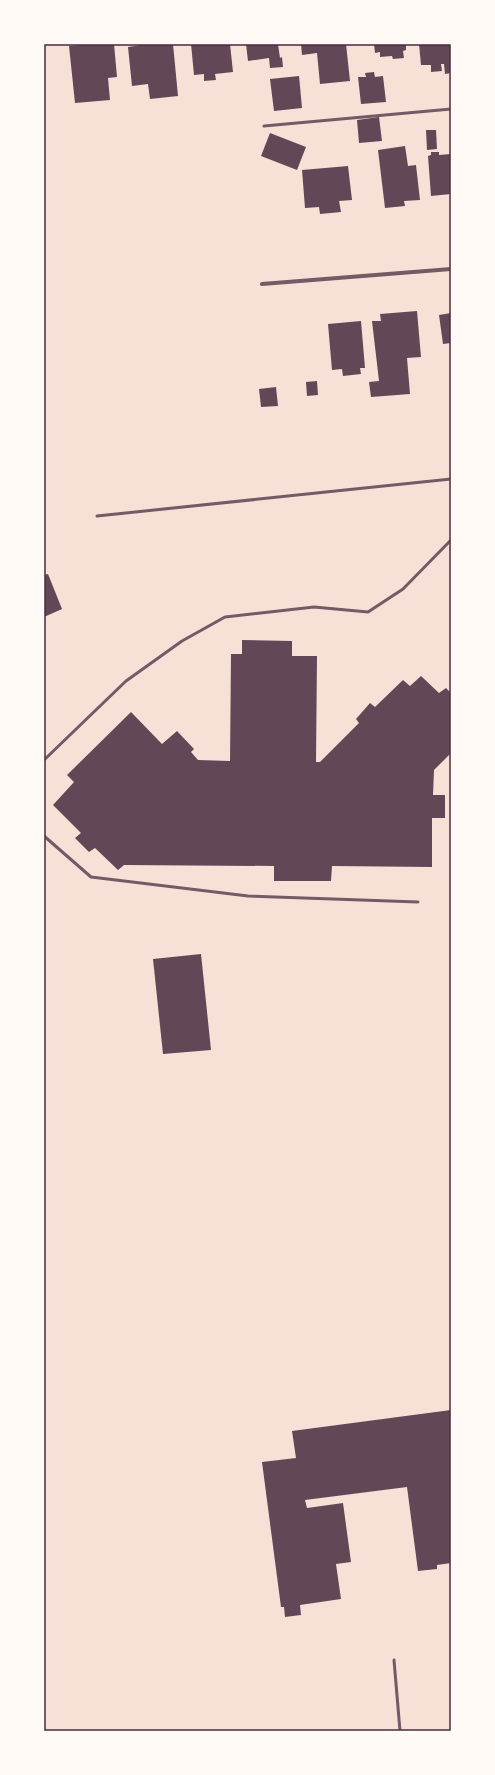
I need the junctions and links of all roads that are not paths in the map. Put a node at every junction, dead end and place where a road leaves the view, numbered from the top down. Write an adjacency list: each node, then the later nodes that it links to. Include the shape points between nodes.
1 (451, 109): 2 (lane)
2 (264, 126)
3 (451, 269): 4 (street)
4 (262, 284)
5 (451, 479): 6 (lane)
6 (97, 516)
7 (451, 540): 8 (lane, via 403,589 368,612 314,607 225,617 182,641 126,681)
8 (44, 760)
9 (44, 836): 10 (lane, via 91,877 248,896)
10 (418, 902)
11 (394, 1660): 12 (lane)
12 (400, 1731)

